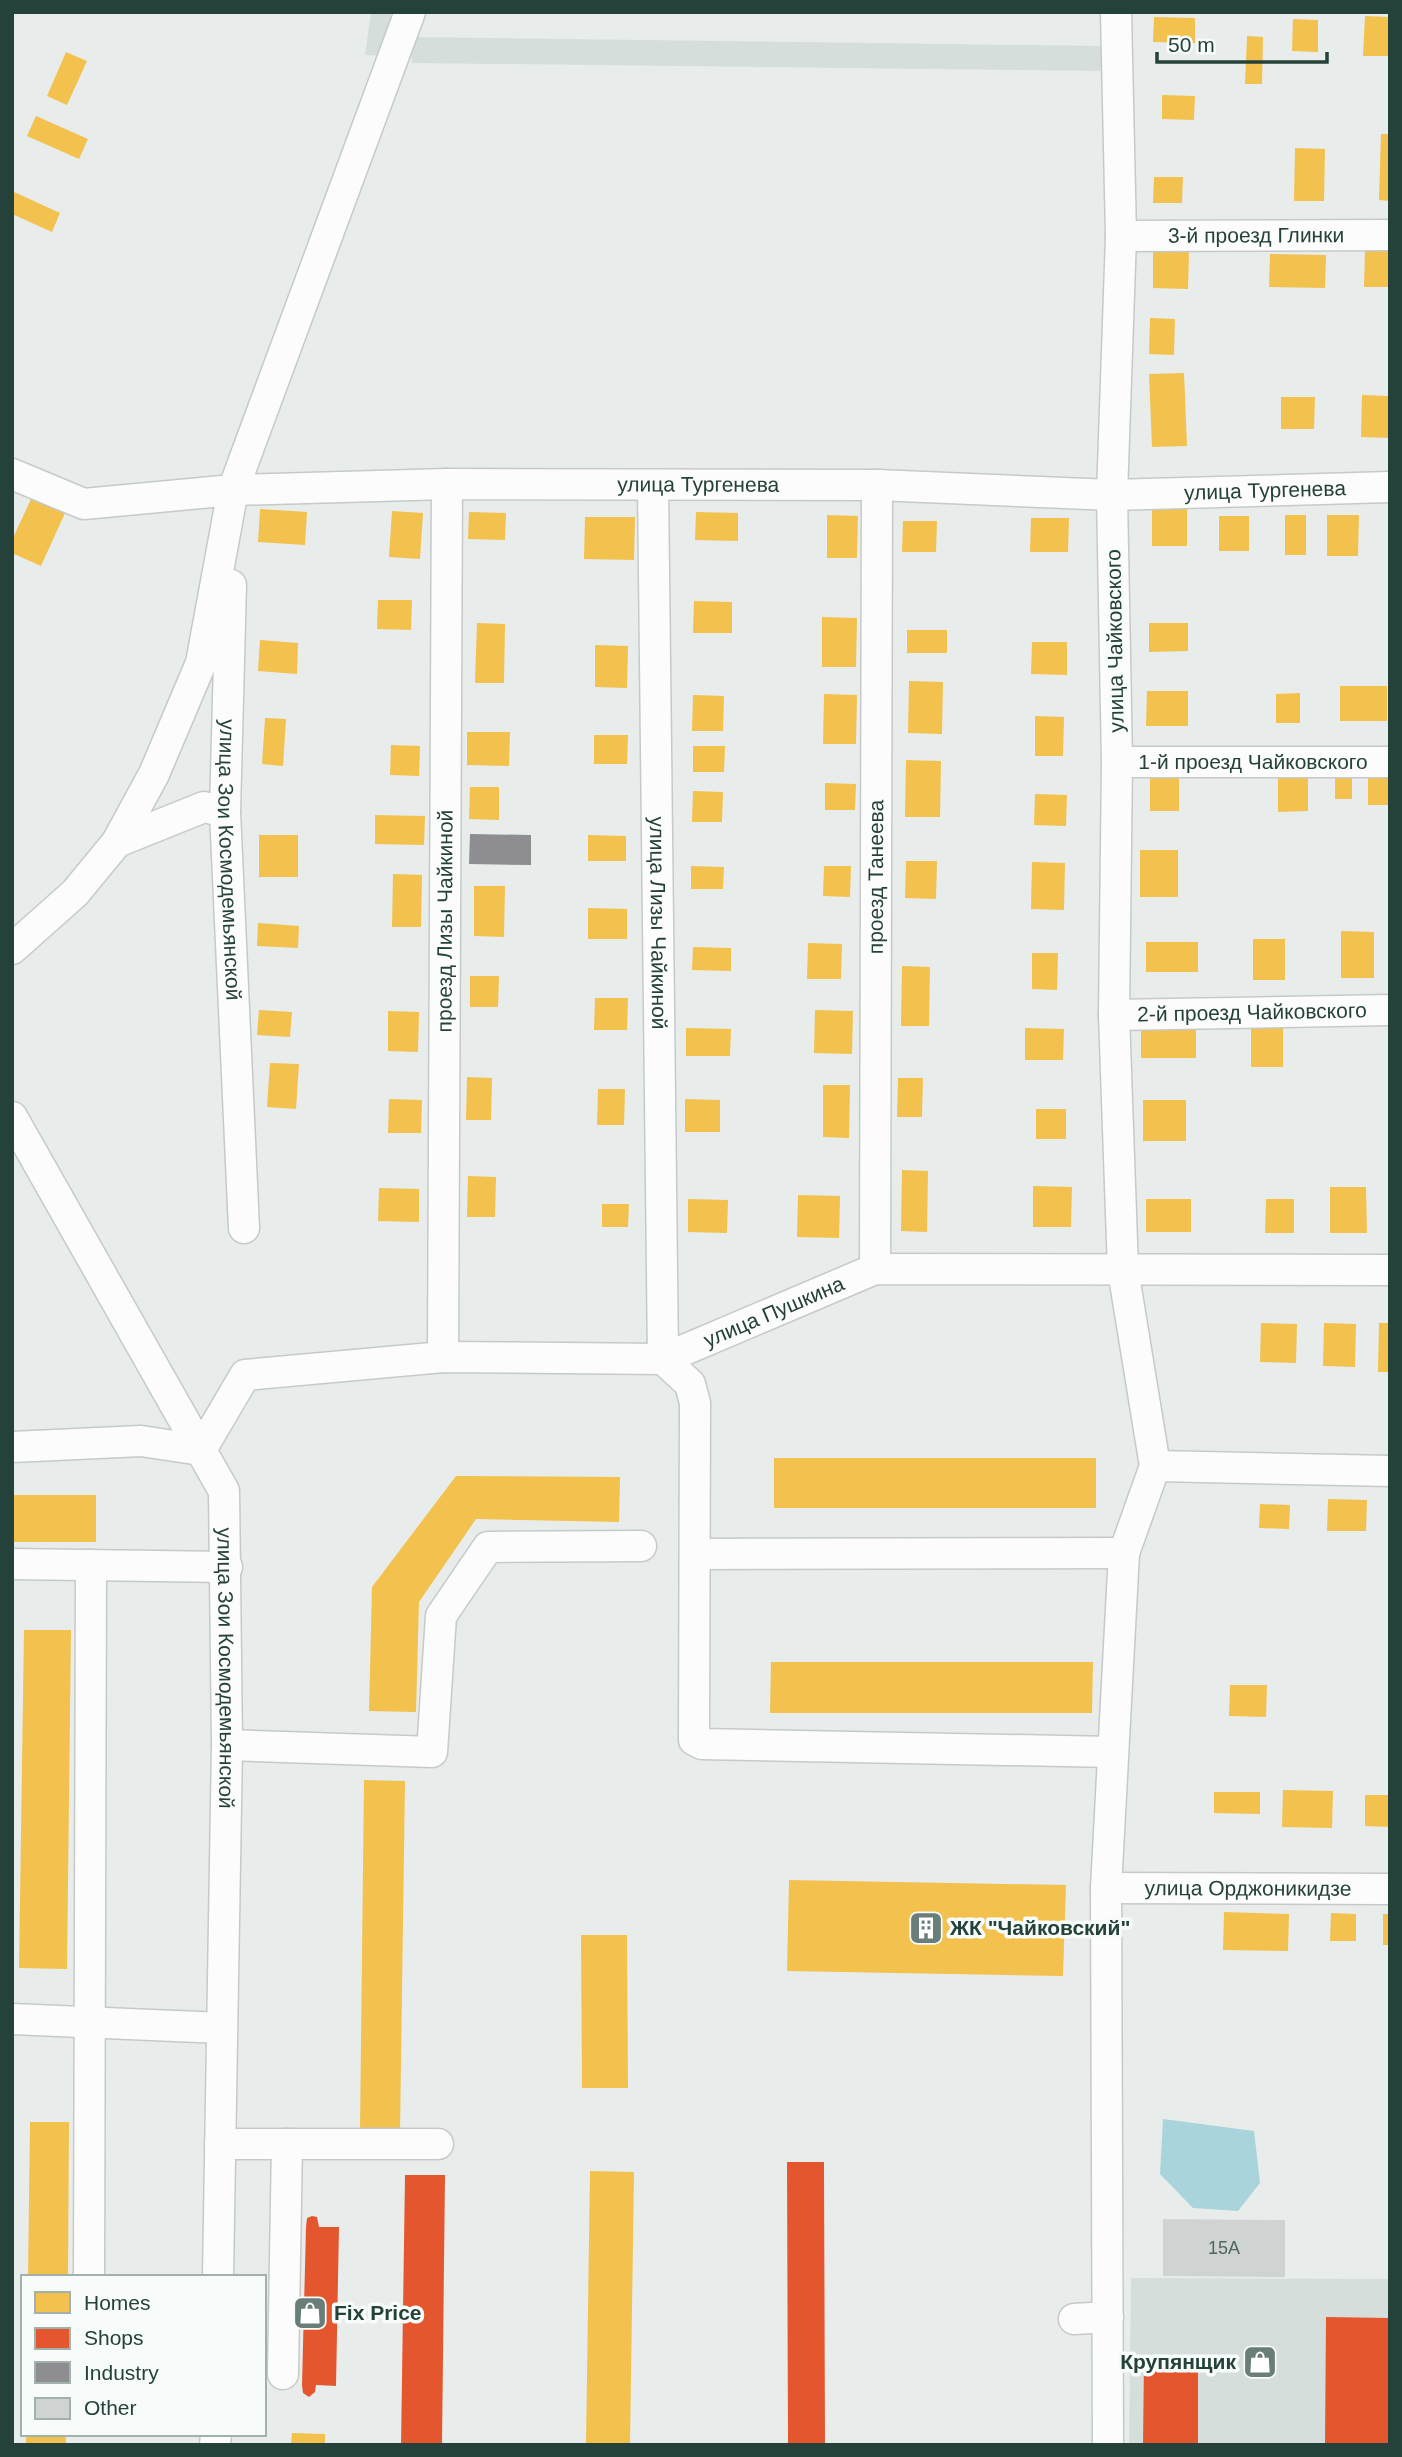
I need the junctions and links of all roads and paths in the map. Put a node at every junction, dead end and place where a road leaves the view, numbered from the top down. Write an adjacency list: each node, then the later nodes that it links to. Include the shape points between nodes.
1 (410, 12): 12 (street)
2 (1094, 12): 3 (street)
3 (1116, 12): 4 (street); 6 (street, улица Чайковского)
4 (1132, 12)
5 (1390, 235): 6 (street, 3-й проезд Глинки)
6 (1121, 236): 13 (street, улица Чайковского)
7 (12, 474): 12 (street, улица Тургенева, via 84,504)
8 (447, 484): 9 (street, улица Тургенева); 12 (street, улица Тургенева); 26 (street, проезд Лизы Чайкиной)
9 (653, 485): 10 (street, улица Тургенева); 27 (street, улица Лизы Чайкиной)
10 (877, 485): 13 (street, улица Тургенева); 23 (street, проезд Танеева)
11 (1390, 487): 13 (street, улица Тургенева)
12 (233, 490): 16 (street, улица Зои Космодемьянской); 17 (street, via 201,663 153,774)
13 (1112, 495): 14 (street, улица Чайковского)
14 (1117, 762): 15 (street, 1-й проезд Чайковского); 20 (street, улица Чайковского)
15 (1390, 762)
16 (225, 812): 17 (street, via 204,807); 22 (street, улица Зои Космодемьянской)
17 (117, 842): 18 (street, via 75,893)
18 (12, 949)
19 (1390, 1010): 20 (street, 2-й проезд Чайковского)
20 (1114, 1015): 24 (street, улица Чайковского)
21 (12, 1117): 29 (street, улица Зои Космодемьянской)
22 (244, 1228)
23 (875, 1269): 24 (street, улица Пушкина); 27 (street, улица Пушкина)
24 (1123, 1270): 25 (street, улица Пушкина); 30 (street, улица Чайковского)
25 (1390, 1270)
26 (443, 1357): 27 (street, улица Пушкина); 29 (street, улица Пушкина, via 245,1375)
27 (663, 1359): 34 (street, via 690,1384 695,1403)
28 (12, 1447): 29 (street, via 141,1441)
29 (201, 1450): 37 (street, улица Зои Космодемьянской, via 224,1490)
30 (1155, 1466): 31 (street); 33 (street)
31 (1390, 1471)
32 (641, 1546): 38 (street, via 488,1547 441,1616 432,1752)
33 (1124, 1553): 34 (street); 39 (street)
34 (696, 1554): 39 (street, via 692,1734 702,1744)
35 (12, 1564): 36 (street)
36 (91, 1565): 37 (street); 43 (street)
37 (227, 1567): 38 (street, улица Зои Космодемьянской)
38 (227, 1745): 44 (street, улица Зои Космодемьянской)
39 (1113, 1752): 40 (street)
40 (1105, 1888): 41 (street, улица Орджоникидзе); 50 (street)
41 (1390, 1889)
42 (12, 2019): 43 (street)
43 (92, 2022): 44 (street); 48 (street)
44 (222, 2028): 45 (street, улица Зои Космодемьянской)
45 (220, 2144): 46 (street); 49 (street, улица Зои Космодемьянской)
46 (287, 2144): 47 (street); 52 (street)
47 (438, 2144)
48 (89, 2275)
49 (218, 2275)
50 (1108, 2317): 51 (street); 53 (street)
51 (1074, 2319)
52 (277, 2358)
53 (1108, 2445)

